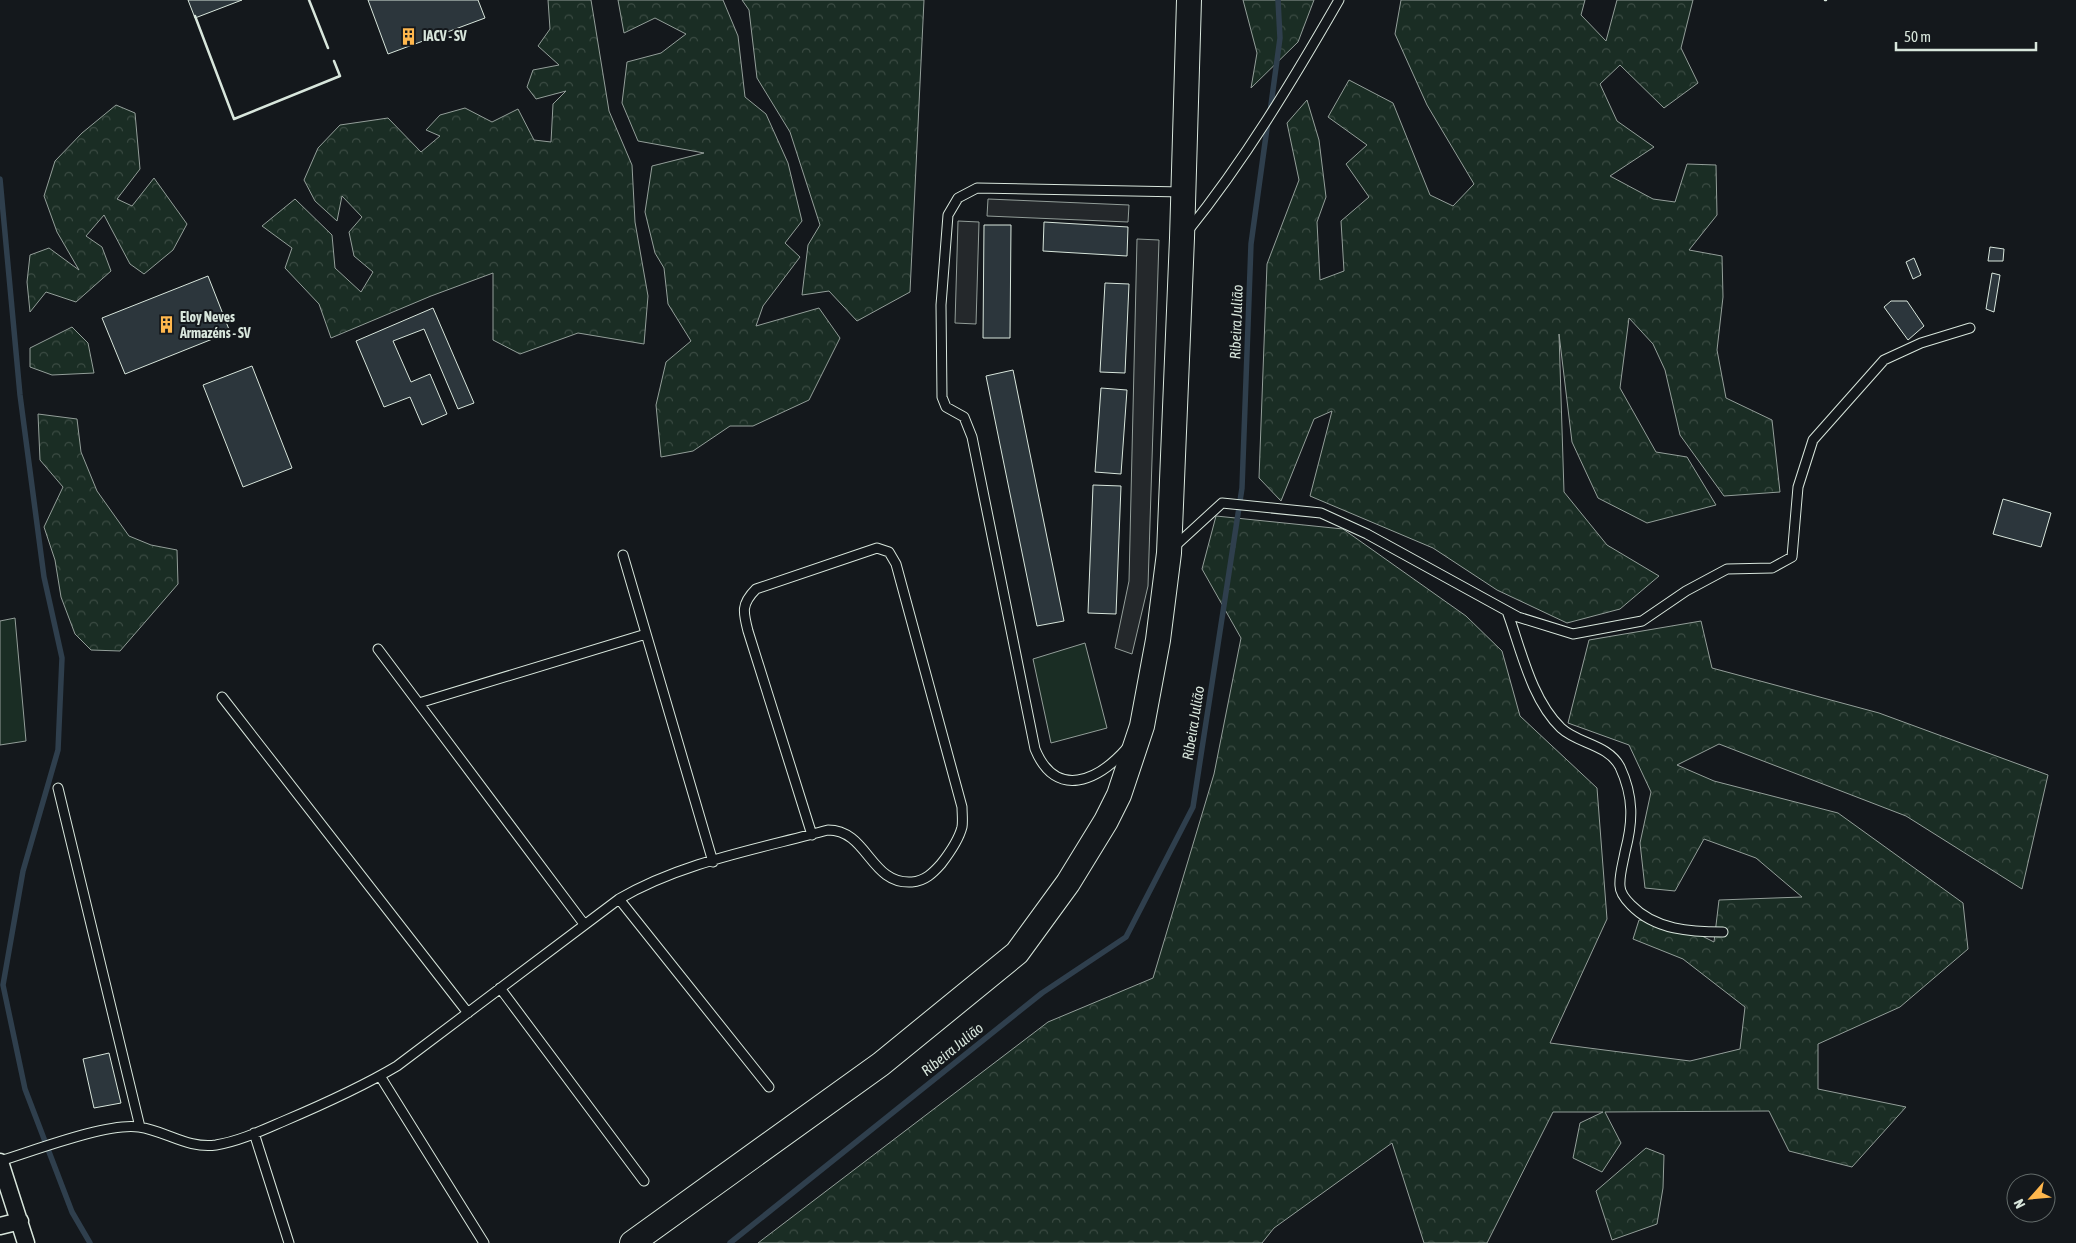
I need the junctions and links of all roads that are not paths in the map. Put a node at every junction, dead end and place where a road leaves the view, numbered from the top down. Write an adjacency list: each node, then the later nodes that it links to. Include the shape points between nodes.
1 (1189, 0): 3 (main road)
2 (1339, 0): 4 (lane, via 1220,192)
3 (1183, 192): 4 (main road); 13 (lane, via 977,188 958,198 948,214 942,266 942,397 946,407 964,417 972,437 1038,756 1046,769 1060,780 1089,778 1126,750)
4 (1182, 238): 6 (main road)
5 (1970, 328): 8 (lane, via 1921,343 1884,360 1813,440 1798,486 1792,557 1772,568 1727,569 1686,591 1642,621 1573,634)
6 (1169, 553): 8 (lane, via 1222,503 1321,513 1367,534); 13 (main road, via 1158,640)
7 (623, 554): 9 (lane)
8 (1507, 611): 19 (lane, via 1535,688 1550,715 1562,729 1612,756 1620,768 1632,823 1620,887 1627,901 1639,913 1659,924 1693,932)
9 (646, 634): 12 (lane); 16 (lane)
10 (378, 650): 12 (lane)
11 (222, 697): 21 (lane)
12 (419, 703): 18 (lane)
13 (1142, 726): 33 (main road, via 1128,773 1106,821 1050,910 1017,953 882,1064)
14 (58, 788): 24 (lane)
15 (812, 835): 15 (lane, via 748,631 743,613 746,598 756,589 877,548 889,552 896,564 956,782 962,808 962,827 933,873 920,881 899,883 884,875 854,839 839,830); 16 (lane)
16 (713, 862): 17 (lane, via 645,884)
17 (619, 899): 18 (lane); 23 (lane)
18 (584, 924): 20 (lane)
19 (1723, 932)
20 (500, 988): 21 (lane); 27 (lane)
21 (468, 1013): 22 (lane)
22 (380, 1076): 25 (lane, via 358,1089); 32 (lane)
23 (769, 1087)
24 (140, 1127): 25 (lane, via 199,1145 216,1145); 26 (lane, via 126,1126 88,1134)
25 (254, 1133): 31 (lane)
26 (0, 1161): 28 (street)
27 (644, 1181)
28 (20, 1221): 29 (street); 30 (street)
29 (0, 1226)
30 (26, 1243)
31 (290, 1243)
32 (484, 1243)
33 (632, 1243)

